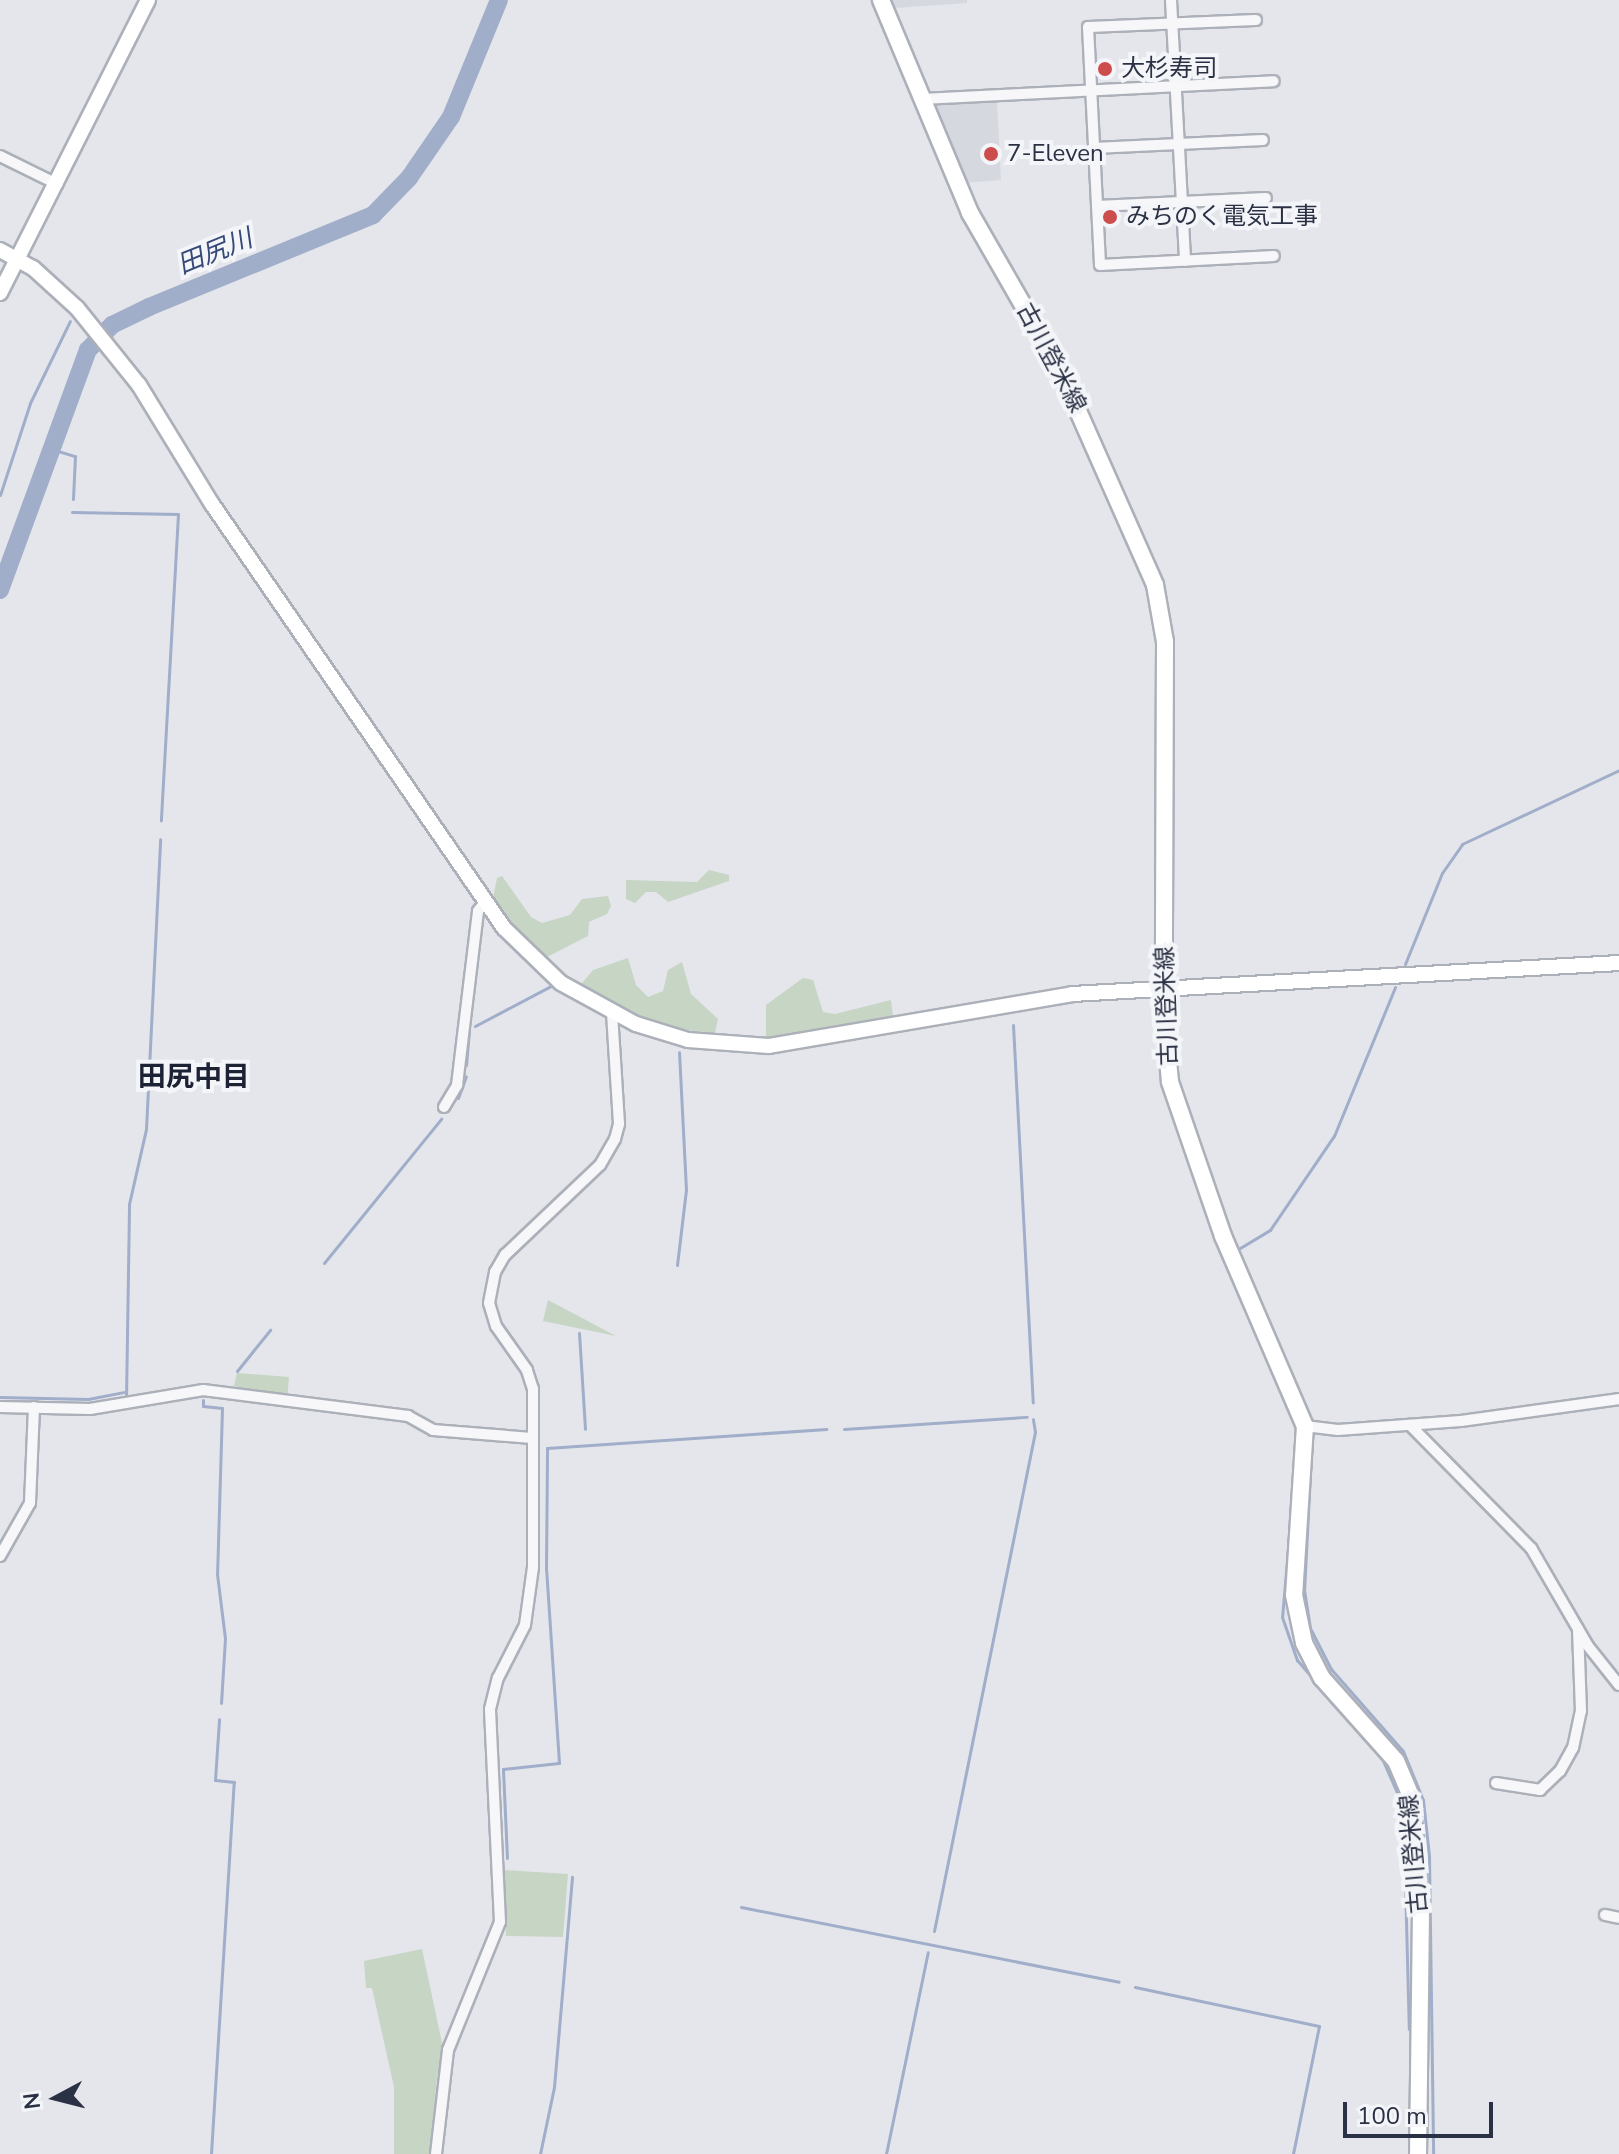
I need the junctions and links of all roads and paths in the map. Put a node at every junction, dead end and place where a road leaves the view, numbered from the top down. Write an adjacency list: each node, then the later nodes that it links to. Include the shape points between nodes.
1 (148, 0): 14 (street)
2 (881, 0): 9 (main road, 古川登米線)
3 (1171, 0): 5 (street)
4 (1256, 20): 5 (street)
5 (1172, 24): 7 (street); 8 (street, via 1088,27)
6 (1274, 81): 7 (street)
7 (1175, 86): 8 (street); 11 (street)
8 (1091, 89): 9 (street); 12 (street)
9 (922, 99): 25 (main road, 古川登米線, via 970,213 1059,368 1155,585 1165,642)
10 (1263, 140): 11 (street)
11 (1179, 144): 12 (street); 16 (street)
12 (1094, 148): 17 (street)
13 (0, 156): 14 (street)
14 (57, 184): 20 (street)
15 (1266, 198): 16 (street)
16 (1182, 202): 17 (street); 21 (street)
17 (1097, 206): 21 (street, via 1100,265)
18 (0, 250): 20 (street)
19 (1274, 256): 21 (street)
20 (17, 259): 22 (street); 23 (street, via 89,321 164,419 212,504)
21 (1185, 261)
22 (0, 293)
23 (486, 901): 26 (street, via 540,965); 27 (street, via 478,911 457,1085)
24 (1619, 963): 25 (street)
25 (1164, 989): 26 (street, via 1072,994 769,1046 688,1040); 32 (main road, 古川登米線, via 1165,1050 1177,1113)
26 (612, 1012): 33 (street, via 619,1124 615,1139 600,1165 505,1255 495,1272 489,1303 496,1326 531,1379)
27 (444, 1107)
28 (1619, 1399): 31 (street)
29 (0, 1407): 30 (street)
30 (34, 1407): 33 (street, via 90,1409 203,1390 408,1416 433,1430); 34 (street, via 30,1503)
31 (1410, 1425): 32 (street, via 1338,1430); 35 (street, via 1531,1548)
32 (1305, 1426): 41 (main road, 古川登米線, via 1294,1595 1298,1622 1322,1678 1384,1745 1405,1777 1414,1815 1421,1911)
33 (532, 1438): 40 (street, via 533,1567 525,1625 498,1678 490,1709 500,1922 448,2050)
34 (0, 1556)
35 (1578, 1627): 36 (street); 37 (street, via 1581,1711 1573,1748 1540,1790)
36 (1619, 1685)
37 (1496, 1783)
38 (1605, 1915): 39 (street)
39 (1619, 1918)
40 (436, 2154)
41 (1418, 2154)

